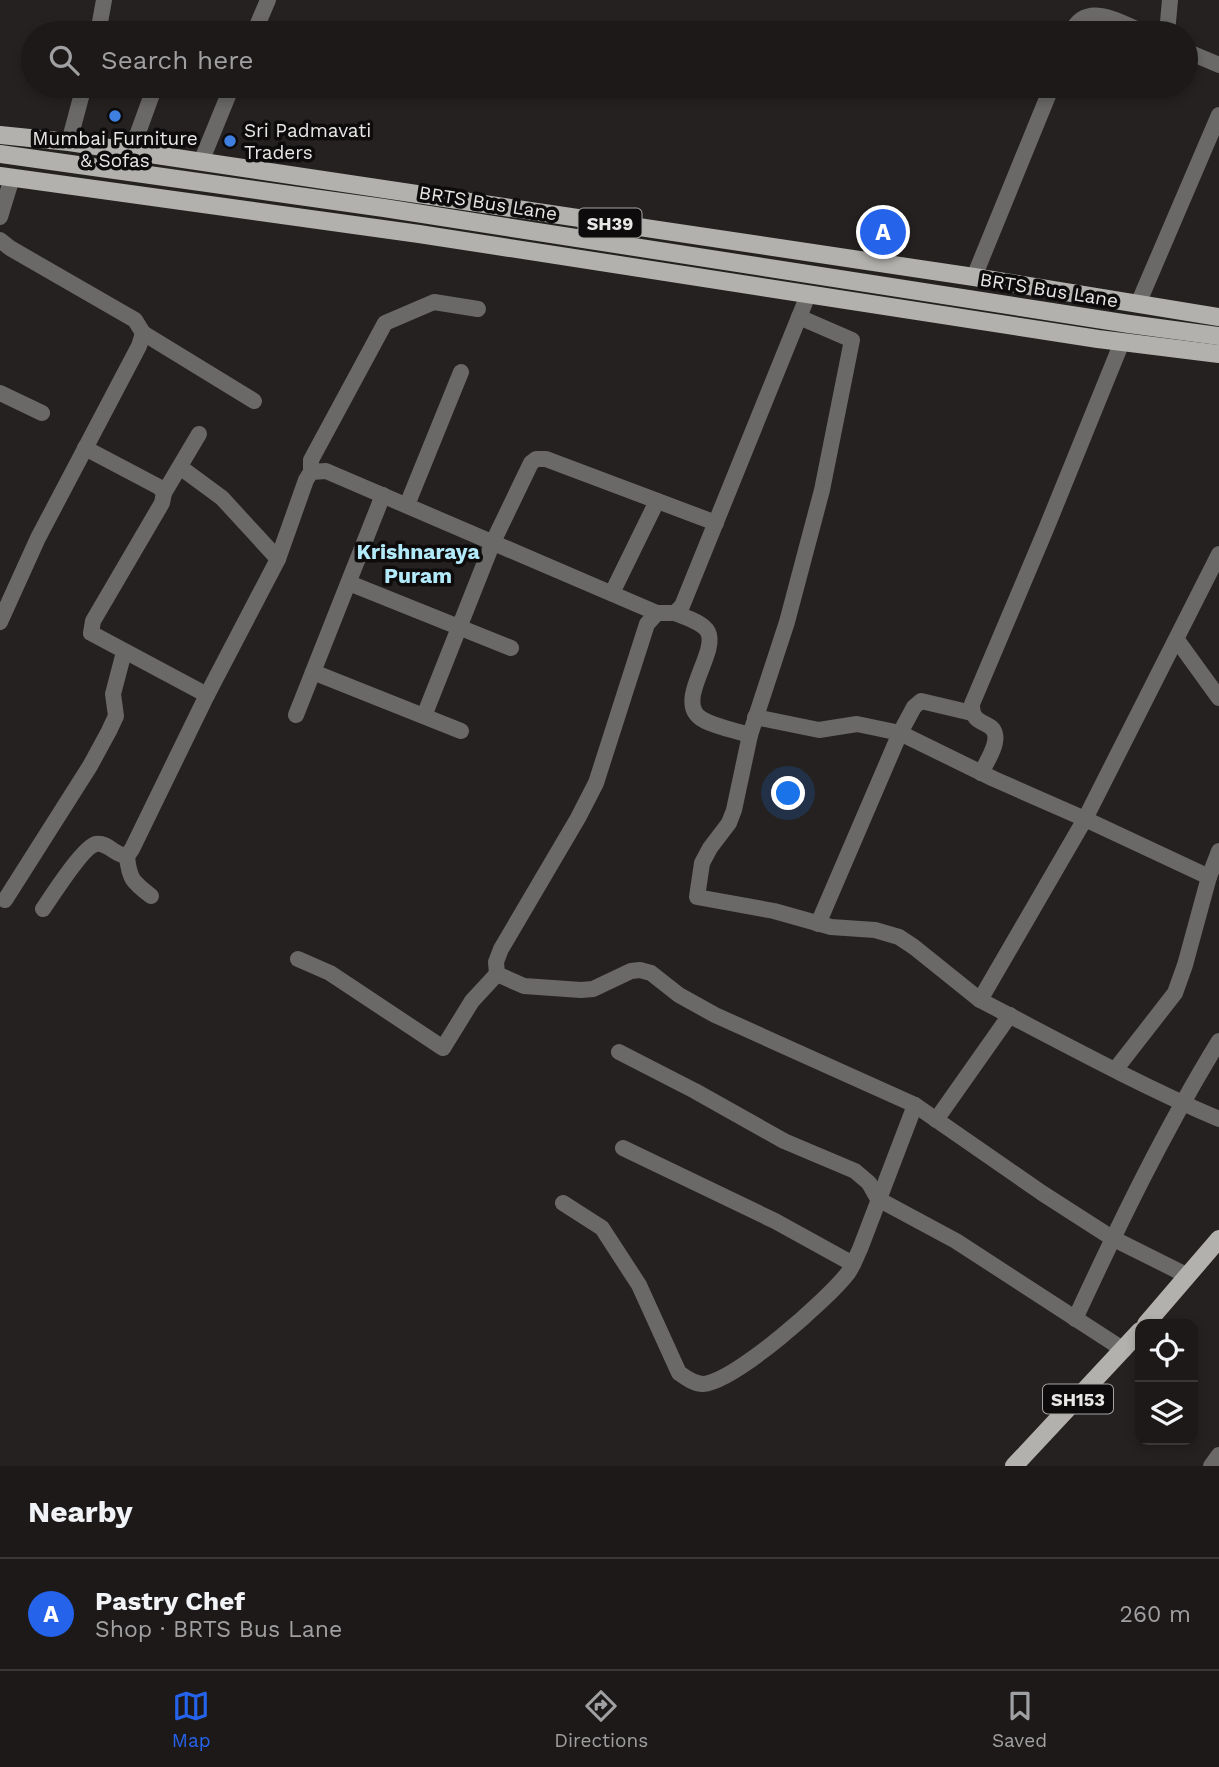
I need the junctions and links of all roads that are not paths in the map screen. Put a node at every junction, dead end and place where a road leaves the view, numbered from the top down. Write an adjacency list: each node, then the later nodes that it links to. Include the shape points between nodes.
1 (104, 0): 4 (street)
2 (268, 0): 5 (street)
3 (1170, 0): 8 (street)
4 (100, 21)
5 (259, 21)
6 (1078, 21): 7 (street, via 1088,14)
7 (1118, 21)
8 (1168, 21)
9 (1198, 56): 10 (street)
10 (1219, 65)
11 (81, 98): 17 (street)
12 (151, 98): 18 (street)
13 (227, 98): 20 (street)
14 (1047, 98): 24 (street)
15 (1219, 115): 26 (street)
16 (0, 135): 17 (main road, SH39)
17 (69, 142): 18 (main road, SH39)
18 (131, 152): 20 (main road, SH39)
19 (0, 154): 31 (main road, BRTS Bus Lane)
20 (201, 162): 24 (main road, SH39)
21 (6, 177): 22 (street); 25 (main road, SH39, via 419,234)
22 (0, 217)
23 (0, 240): 30 (street, via 135,320)
24 (974, 277): 26 (main road, SH39)
25 (808, 295): 28 (street); 32 (main road, SH39)
26 (1138, 304): 29 (main road, SH39)
27 (478, 309): 41 (street, via 434,302 386,323 311,460)
28 (799, 317): 46 (street); 65 (street, via 852,340 818,503 787,622)
29 (1219, 317)
30 (143, 333): 36 (street); 39 (street)
31 (1219, 336)
32 (1122, 342): 33 (main road, SH39); 62 (street)
33 (1219, 354)
34 (461, 372): 45 (street)
35 (0, 393): 37 (street)
36 (254, 401)
37 (42, 413)
38 (200, 434): 40 (street)
39 (85, 448): 42 (street); 54 (street)
40 (180, 467): 42 (street); 49 (street, via 222,498)
41 (312, 472): 43 (street, via 326,471); 49 (street)
42 (164, 493): 58 (street, via 90,628 97,638)
43 (383, 495): 45 (street); 50 (street)
44 (657, 501): 46 (street); 47 (street, via 536,458); 51 (street)
45 (407, 505): 47 (street)
46 (716, 523): 53 (street, via 682,606)
47 (493, 542): 51 (street); 55 (street)
48 (1219, 554): 56 (street)
49 (278, 559): 60 (street)
50 (349, 583): 55 (street); 59 (street)
51 (612, 593): 52 (street)
52 (657, 613): 53 (street); 79 (street, via 647,624 596,783 501,949)
53 (674, 613): 68 (street, via 709,632 694,691 695,714)
54 (0, 622)
55 (460, 627): 57 (street); 64 (street)
56 (1177, 640): 61 (street); 70 (street)
57 (511, 648)
58 (124, 652): 60 (street); 75 (street, via 113,694 113,723)
59 (313, 672): 63 (street); 64 (street)
60 (207, 695): 72 (street)
61 (1219, 698)
62 (972, 713): 67 (street, via 921,701); 69 (street, via 995,734)
63 (296, 715)
64 (424, 716): 66 (street)
65 (755, 717): 67 (street, via 819,730 857,724); 68 (street)
66 (461, 731)
67 (900, 733): 69 (street); 77 (street)
68 (750, 735): 77 (street, via 734,810 702,863 696,897)
69 (981, 773): 70 (street)
70 (1085, 819): 73 (street); 80 (street)
71 (1219, 851): 73 (street)
72 (127, 856): 74 (street, via 133,882); 76 (street, via 97,844 90,848)
73 (1209, 877): 84 (street, via 1175,993)
74 (151, 896)
75 (5, 900)
76 (43, 909)
77 (818, 924): 80 (street, via 899,937)
78 (298, 959): 79 (street, via 330,973 443,1048 471,1001)
79 (497, 974): 86 (street, via 524,986 581,990 631,971 651,973 715,1015)
80 (980, 999): 81 (street)
81 (1010, 1015): 84 (street); 87 (street)
82 (1219, 1041): 85 (street)
83 (619, 1052): 90 (street, via 784,1141 855,1171)
84 (1115, 1070): 85 (street)
85 (1181, 1103): 88 (street); 92 (street)
86 (915, 1105): 87 (street); 90 (street)
87 (936, 1119): 92 (street)
88 (1219, 1119)
89 (623, 1147): 94 (street, via 775,1220)
90 (878, 1199): 94 (street); 96 (street, via 956,1241)
91 (564, 1203): 94 (street, via 601,1228 639,1285 680,1373 703,1384 734,1372 819,1304)
92 (1112, 1238): 95 (street); 96 (street)
93 (1219, 1239): 95 (main road)
94 (853, 1264)
95 (1188, 1276): 97 (main road)
96 (1075, 1319): 99 (street)
97 (1150, 1319)
98 (1135, 1337): 99 (main road, SH153)
99 (1124, 1350): 101 (main road, SH153)
100 (1219, 1455): 102 (street)
101 (1014, 1466)
102 (1211, 1466)

